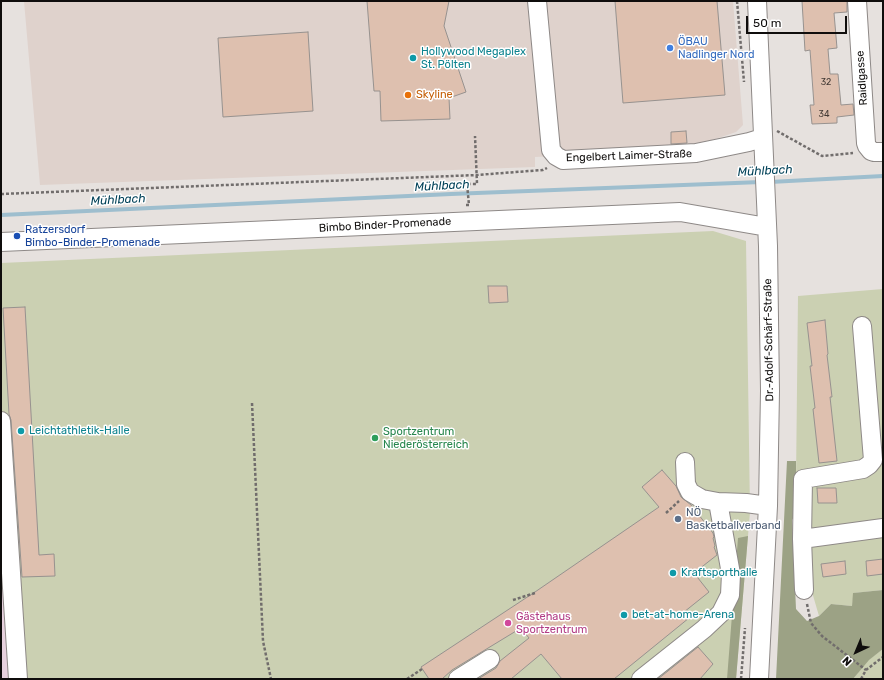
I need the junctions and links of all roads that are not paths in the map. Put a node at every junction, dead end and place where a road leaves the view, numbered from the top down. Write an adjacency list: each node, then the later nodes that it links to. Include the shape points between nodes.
1 (537, 1): 4 (street, Engelbert Laimer-Straße, via 551,150 556,156 563,160 696,153 749,142)
2 (757, 1): 4 (street, Dr.-Adolf-Schärf-Straße)
3 (857, 1): 5 (street, Raidlgasse)
4 (762, 135): 6 (street, Dr.-Adolf-Schärf-Straße)
5 (874, 149)
6 (767, 227): 7 (street, Bimbo Binder-Promenade, via 680,212); 12 (street, Dr.-Adolf-Schärf-Straße, via 770,391)
7 (1, 242)
8 (862, 326): 14 (street, via 873,460 863,469 803,478)
9 (1, 421): 17 (street)
10 (685, 462): 11 (street, via 686,484 690,492 702,499)
11 (718, 502): 12 (street); 19 (street, via 731,574 730,594 721,613)
12 (768, 506): 20 (street, Dr.-Adolf-Schärf-Straße)
13 (883, 528): 14 (street)
14 (802, 539): 15 (street)
15 (804, 590)
16 (490, 659): 18 (street)
17 (18, 679)
18 (458, 679)
19 (641, 679)
20 (760, 679)

